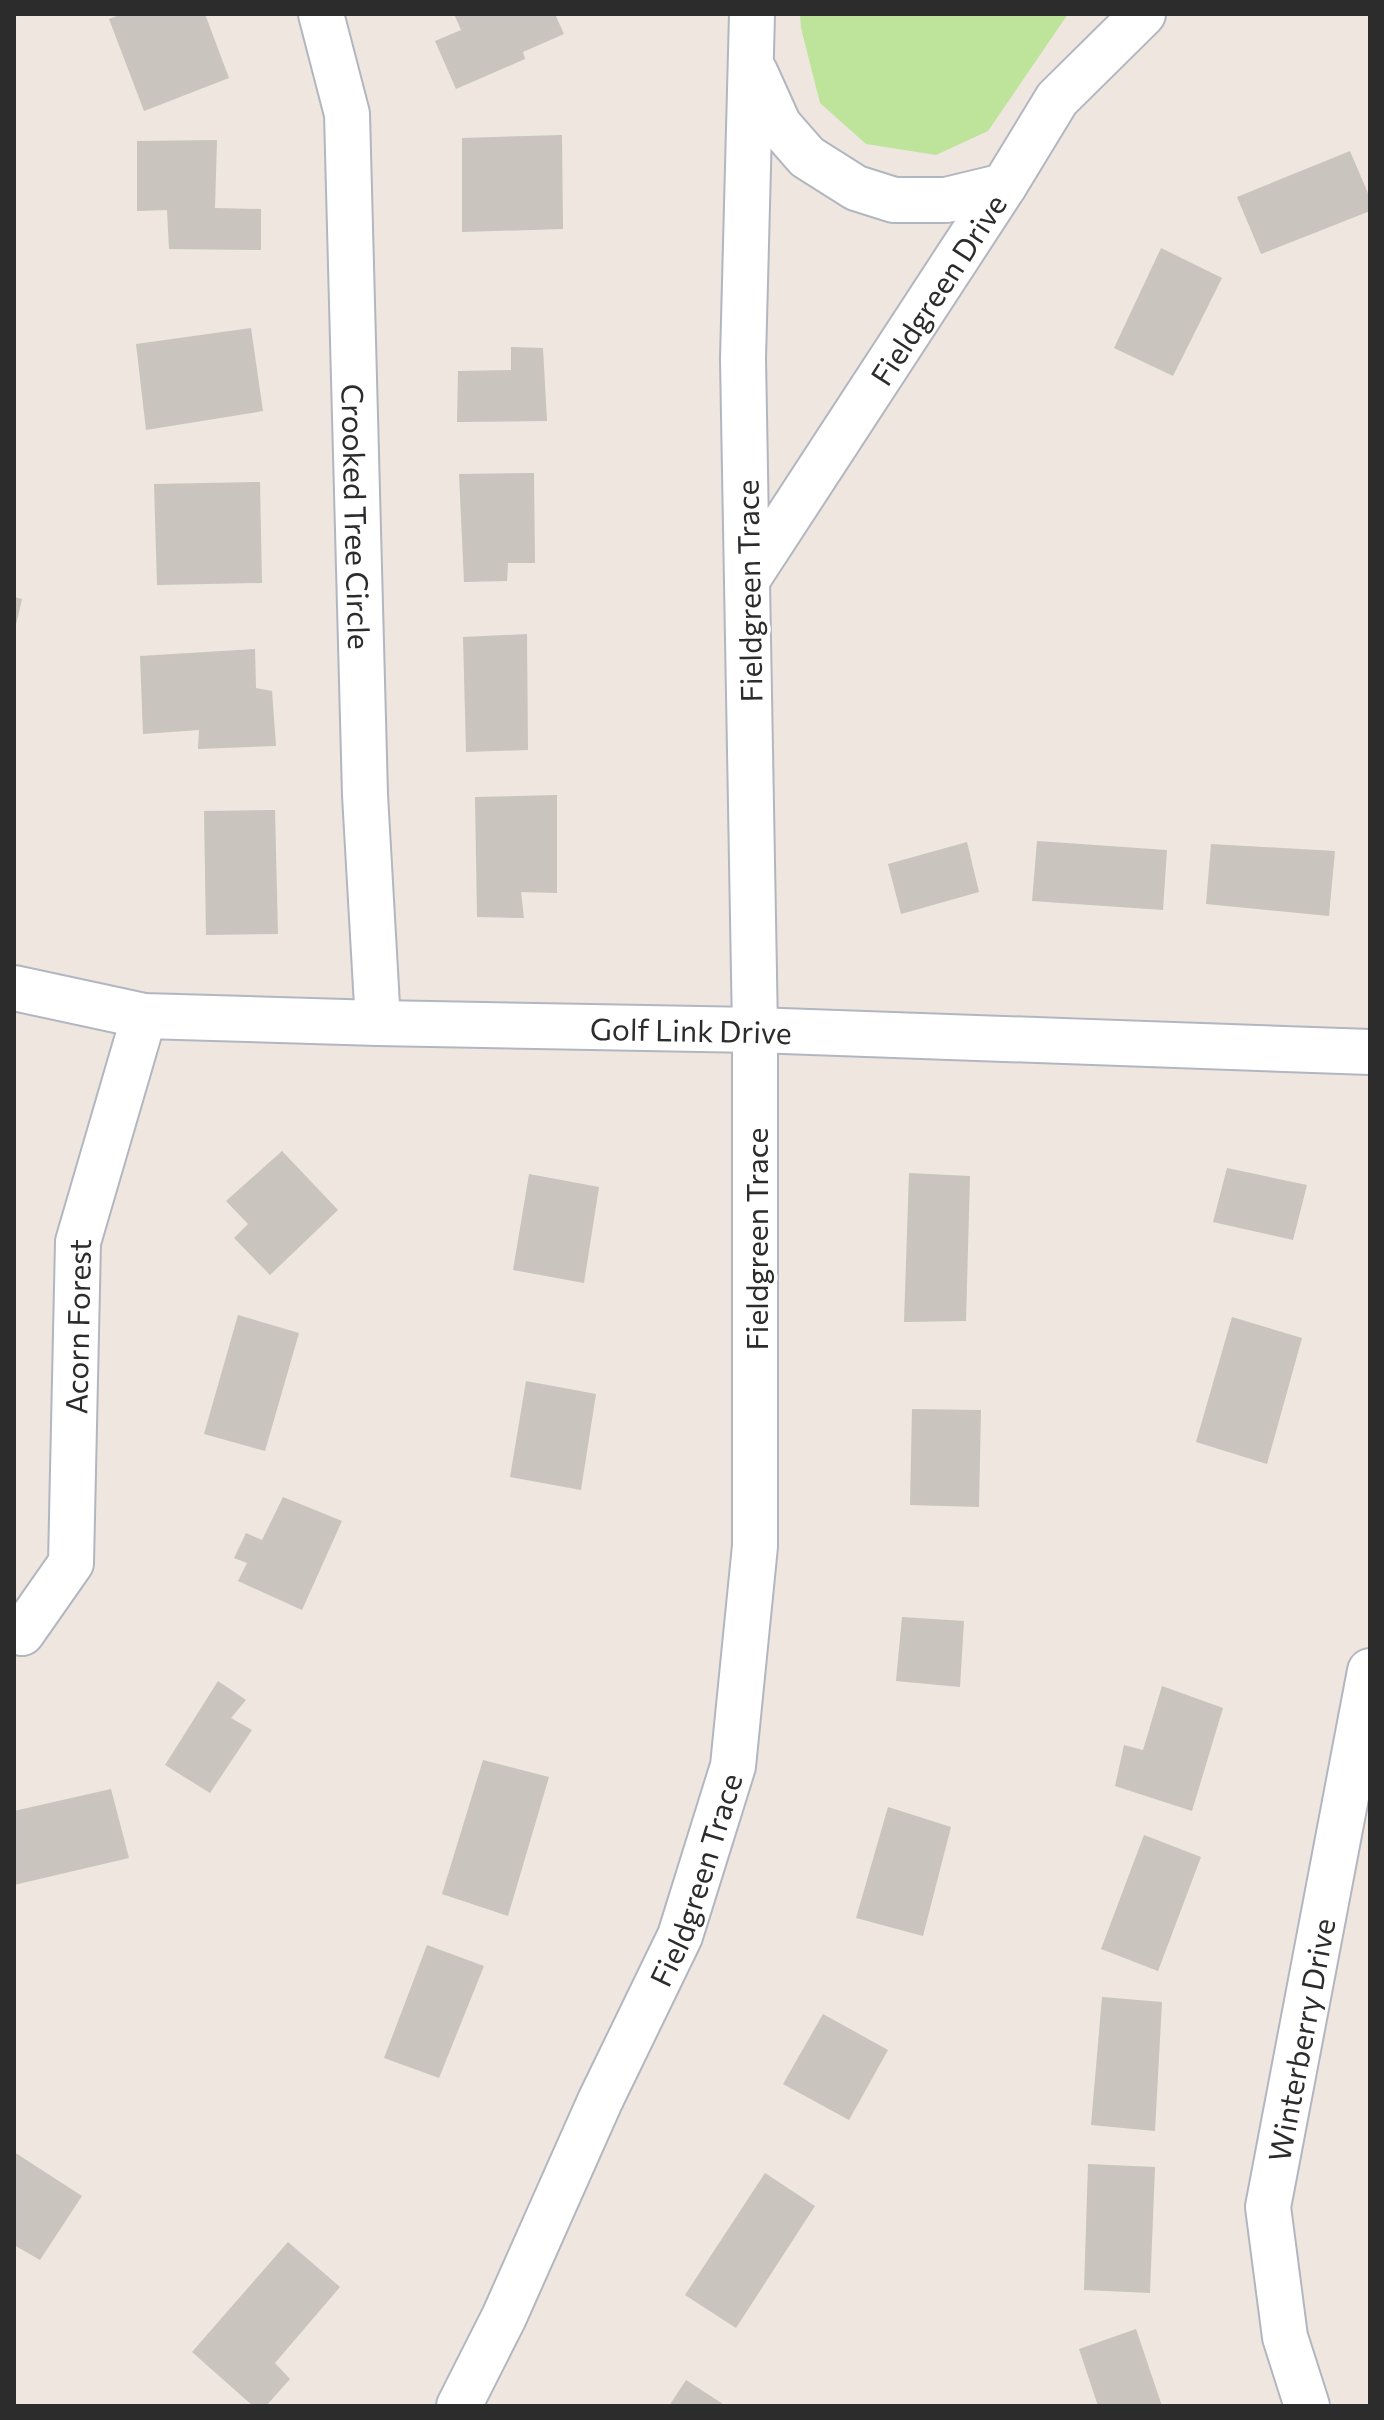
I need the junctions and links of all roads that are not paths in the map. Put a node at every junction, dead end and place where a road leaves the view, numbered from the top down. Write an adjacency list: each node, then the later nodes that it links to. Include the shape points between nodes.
1 (321, 14): 9 (street, Crooked Tree Circle, via 347,114 365,795)
2 (752, 14): 4 (street, Fieldgreen Trace)
3 (1143, 14): 5 (street, Fieldgreen Drive, via 1057,99)
4 (750, 63): 5 (street, via 779,125 807,157 856,188 894,200 946,200); 6 (street, Fieldgreen Trace, via 743,359)
5 (1004, 186): 6 (street, Fieldgreen Drive)
6 (749, 577): 10 (street, Fieldgreen Trace)
7 (14, 988): 8 (street, Golf Link Drive)
8 (144, 1016): 9 (street, Golf Link Drive); 12 (street, Acorn Forest, via 78,1242 71,1563)
9 (378, 1023): 10 (street, Golf Link Drive)
10 (755, 1030): 11 (street, Golf Link Drive); 14 (street, Fieldgreen Trace, via 755,1546 733,1766 680,1936)
11 (1370, 1052)
12 (22, 1633)
13 (1370, 1671): 15 (street, Winterberry Drive, via 1268,2207 1285,2337)
14 (459, 2406)
15 (1307, 2406)

